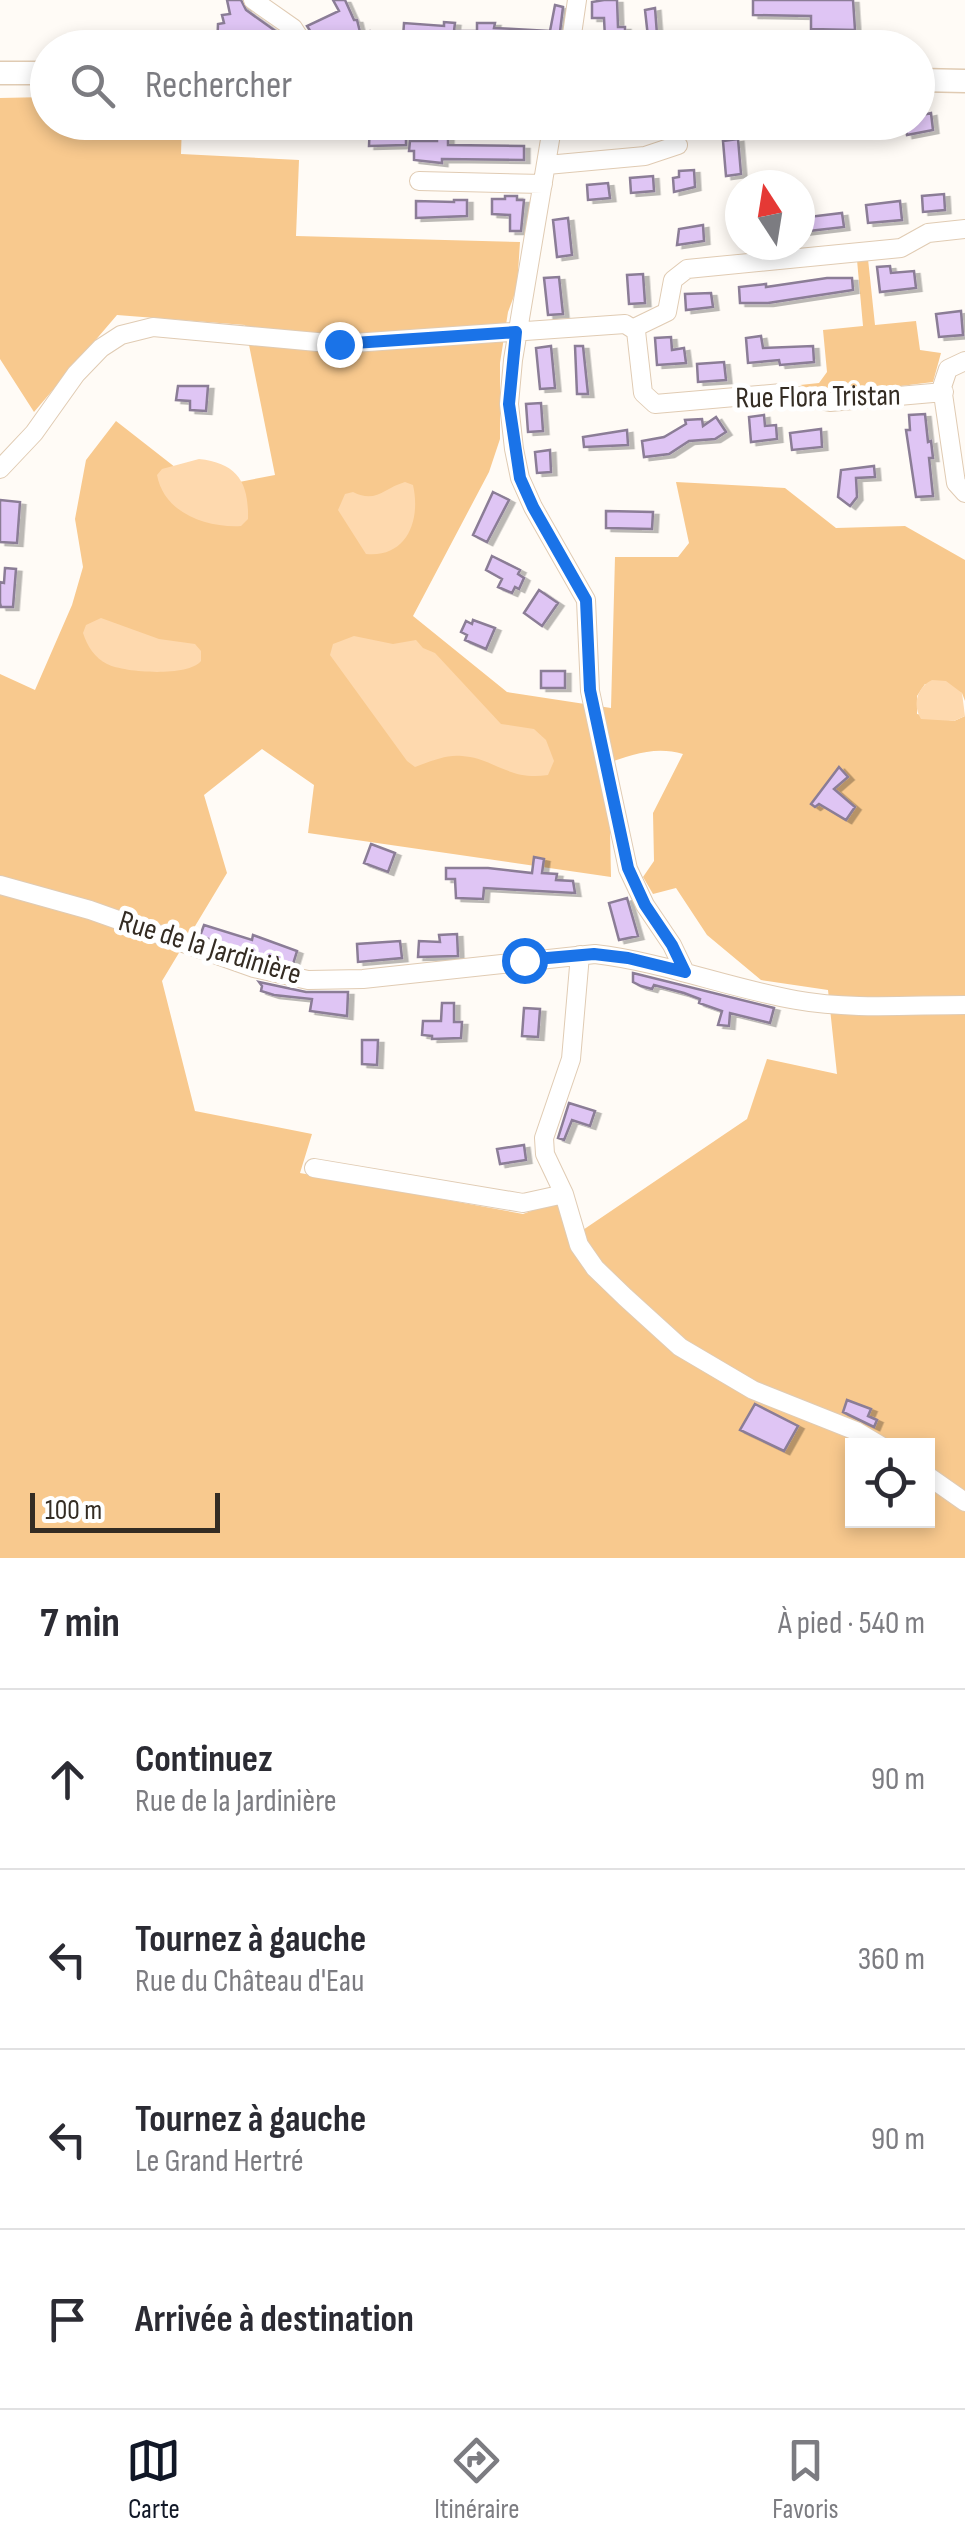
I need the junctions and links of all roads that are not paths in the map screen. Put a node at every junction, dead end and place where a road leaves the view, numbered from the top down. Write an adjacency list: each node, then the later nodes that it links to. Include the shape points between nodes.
1 (253, 0): 3 (street)
2 (579, 1): 4 (street)
3 (293, 30)
4 (573, 30)
5 (0, 73): 6 (main road)
6 (30, 73)
7 (935, 80): 8 (main road)
8 (965, 81)
9 (550, 140): 11 (street)
10 (678, 145): 11 (street)
11 (545, 174): 12 (street); 15 (street)
12 (419, 181)
13 (965, 229): 14 (street, via 928,233 900,248 687,269 673,280 667,312)
14 (634, 328): 15 (street); 17 (street, Rue Flora Tristan, via 643,393 661,405 792,393 830,402)
15 (516, 332): 18 (street, via 339,344 154,327 121,335 76,374); 22 (street, via 509,404 520,478 586,600 590,690 628,868)
16 (965, 361): 17 (street, via 945,374)
17 (944, 392): 19 (street, via 956,483)
18 (0, 469)
19 (965, 493)
20 (0, 885): 21 (street, Rue de la Jardinière, via 308,980)
21 (580, 954): 22 (street, Rue de la Jardinière); 25 (street, via 570,1059 544,1138)
22 (685, 972): 23 (street, Rue de la Jardinière, via 836,1005)
23 (965, 1005)
24 (314, 1168): 25 (street, via 523,1202)
25 (564, 1194): 26 (street, via 579,1245 595,1268 680,1346 752,1390)
26 (868, 1438)
27 (935, 1481): 28 (street)
28 (965, 1502)

